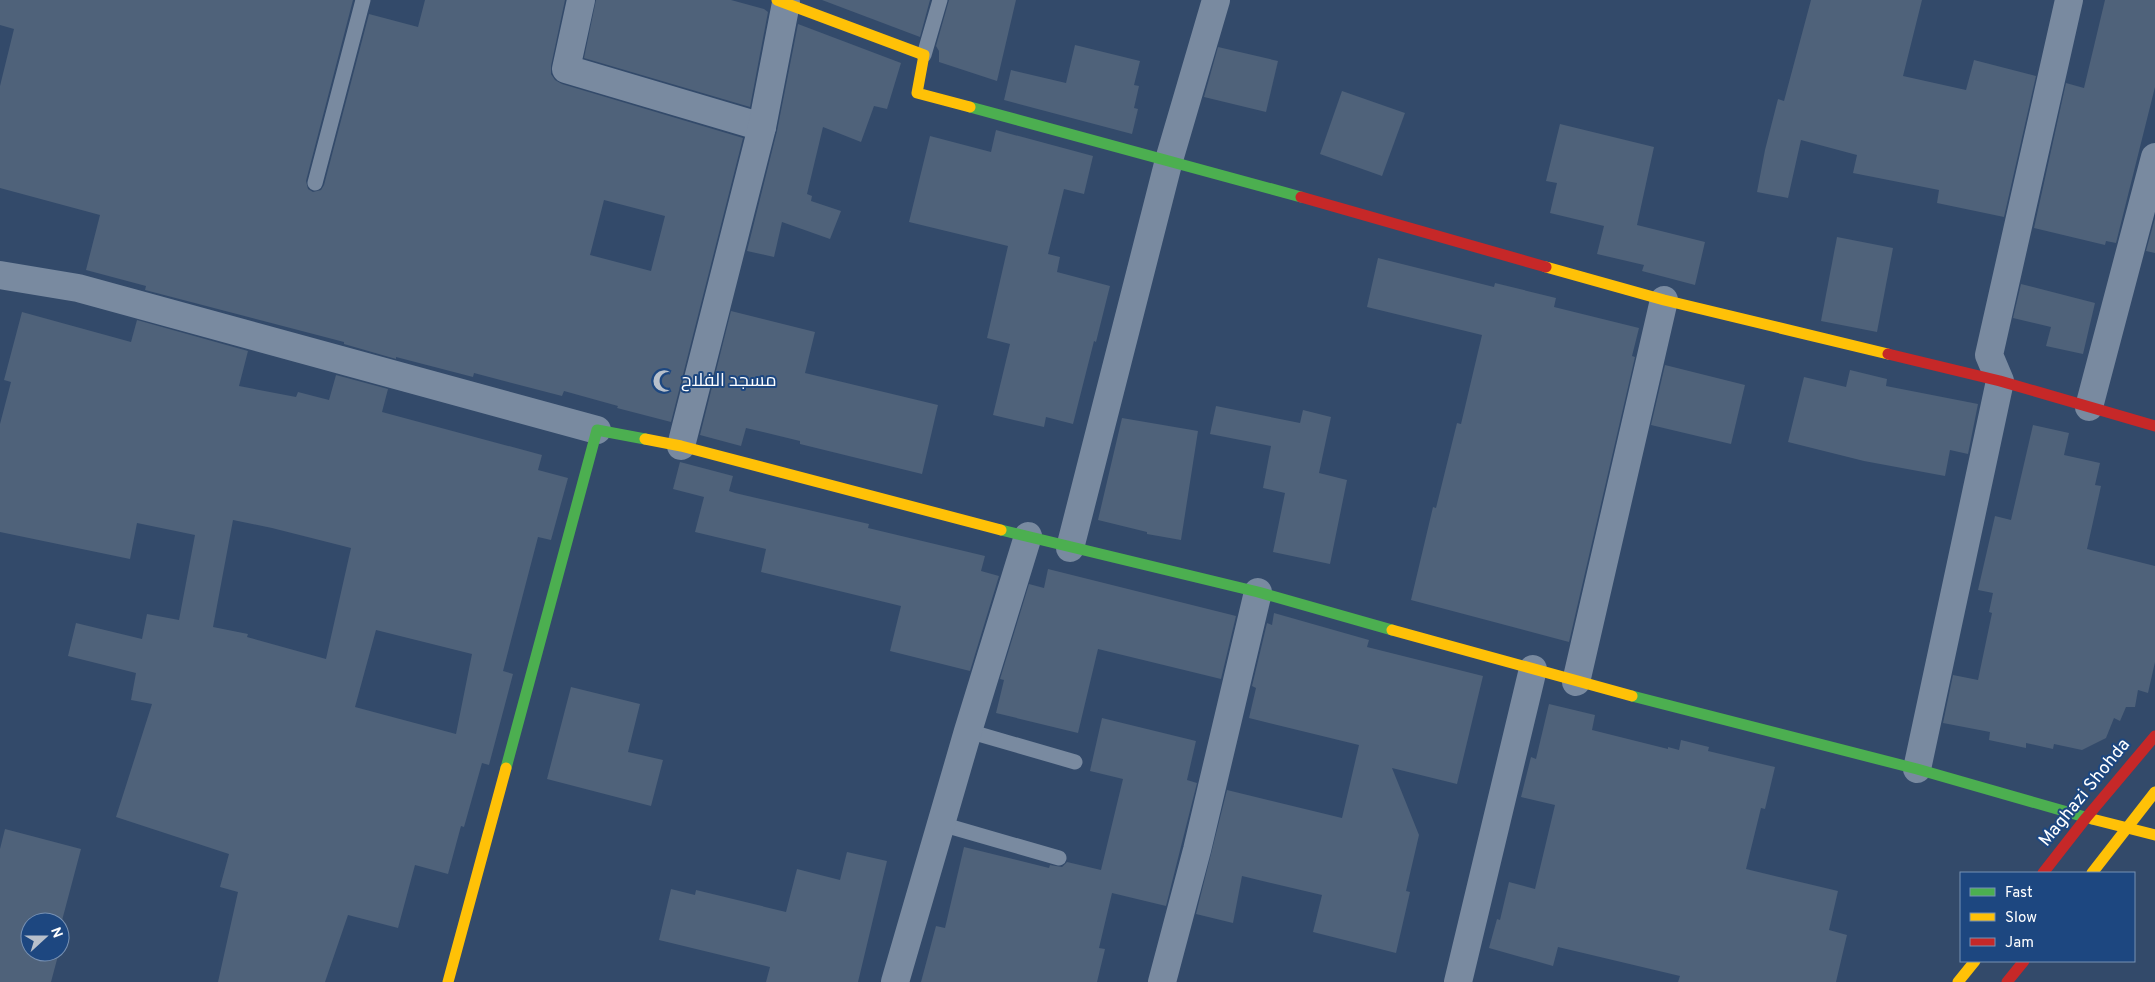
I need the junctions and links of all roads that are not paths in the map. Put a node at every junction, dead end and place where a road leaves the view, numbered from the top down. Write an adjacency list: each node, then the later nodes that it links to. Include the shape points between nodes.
1 (363, 0): 11 (lane)
2 (581, 0): 8 (street, via 566,69)
3 (940, 0): 7 (lane)
4 (1216, 0): 9 (street)
5 (2069, 0): 14 (street, via 1989,355)
6 (782, 1): 7 (street); 8 (street)
7 (924, 55): 9 (street, via 917,94)
8 (762, 127): 18 (street)
9 (1169, 160): 13 (street); 20 (street)
10 (2153, 171): 15 (street)
11 (315, 184)
12 (0, 275): 17 (street, via 78,288)
13 (1664, 300): 14 (street); 23 (street)
14 (2000, 381): 15 (street); 27 (street)
15 (2089, 407): 16 (street)
16 (2155, 426)
17 (597, 430): 18 (street); 38 (street)
18 (681, 446): 19 (street)
19 (1028, 536): 20 (street); 24 (street)
20 (1070, 548): 21 (street)
21 (1258, 592): 22 (street); 40 (street)
22 (1534, 669): 23 (street); 41 (street)
23 (1576, 682): 27 (street)
24 (968, 731): 26 (lane); 30 (street)
25 (2155, 736): 29 (street, Maghazi Shohda)
26 (1075, 762)
27 (1917, 769): 29 (street)
28 (2155, 792): 31 (street)
29 (2086, 818): 31 (street); 34 (street, Maghazi Shohda)
30 (941, 824): 33 (lane); 39 (street)
31 (2126, 829): 32 (street); 35 (street)
32 (2155, 835)
33 (1059, 858)
34 (2044, 872)
35 (2093, 872)
36 (1974, 962): 42 (street)
37 (2023, 962): 43 (street)
38 (448, 982)
39 (895, 982)
40 (1162, 982)
41 (1458, 982)
42 (1958, 982)
43 (2007, 982)

